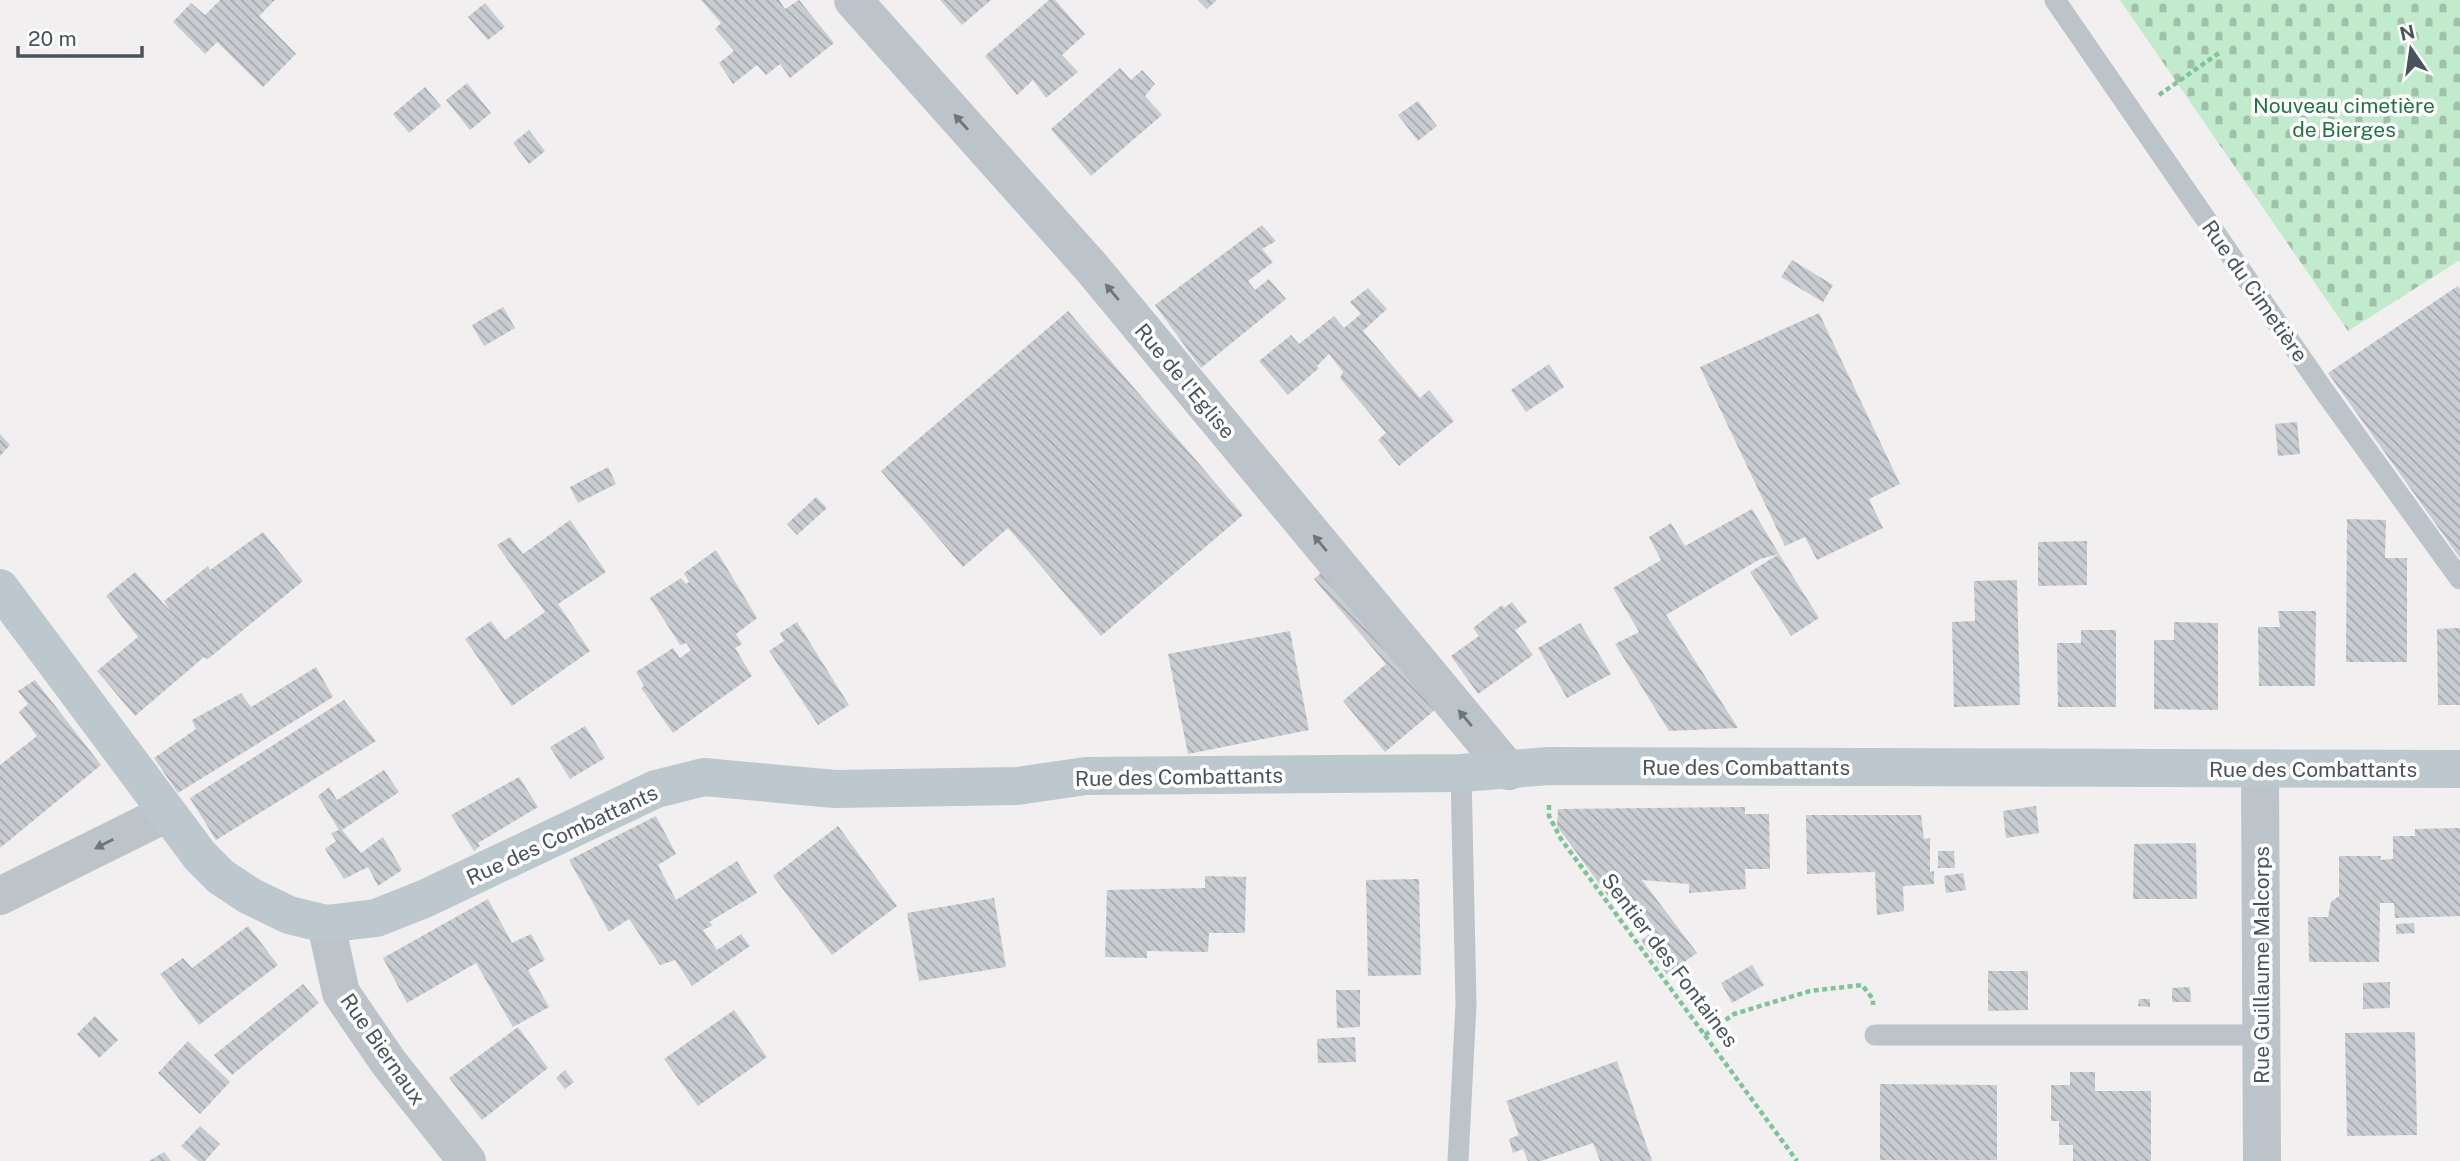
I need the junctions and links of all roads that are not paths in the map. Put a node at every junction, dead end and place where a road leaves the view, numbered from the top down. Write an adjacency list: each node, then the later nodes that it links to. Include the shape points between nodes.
1 (852, 0): 7 (street, Rue de l'Eglise, one-way to 1, via 1091,267)
2 (2055, 0): 3 (lane, Rue du Cimetière, via 2324,391)
3 (2460, 579)
4 (0, 588): 9 (street, Rue des Combattants)
5 (2460, 769): 6 (street, Rue des Combattants)
6 (2260, 770): 7 (street, Rue des Combattants, via 1549,766); 13 (street, Rue Guillaume Malcorps)
7 (1508, 771): 8 (street, Rue des Combattants)
8 (1461, 773): 11 (street, Rue des Combattants, via 1086,776 1017,786 835,789 705,777 656,789 376,918); 15 (lane, via 1466,1004)
9 (165, 814): 10 (street, one-way to 10); 11 (street, Rue des Combattants, via 222,877 289,915)
10 (0, 896)
11 (326, 924): 14 (street, Rue Biernaux, via 341,993 389,1063)
12 (1875, 1035): 13 (lane)
13 (2261, 1035): 16 (street, Rue Guillaume Malcorps)
14 (467, 1161)
15 (1458, 1161)
16 (2262, 1161)

